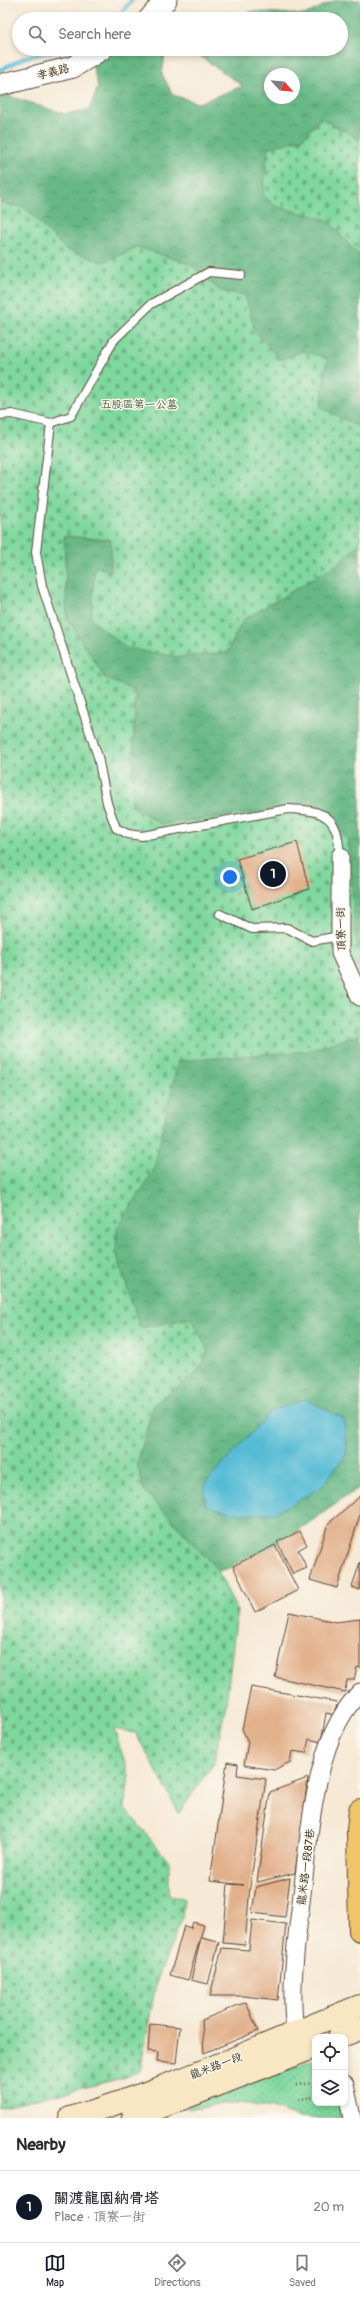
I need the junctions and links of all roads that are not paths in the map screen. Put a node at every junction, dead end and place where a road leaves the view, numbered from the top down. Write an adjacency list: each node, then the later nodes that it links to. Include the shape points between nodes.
1 (166, 0): 2 (street)
2 (155, 12)
3 (91, 56): 4 (street, 孝義路, via 73,68)
4 (0, 85)
5 (241, 275): 7 (lane, via 209,272 151,304 114,340 71,416)
6 (0, 415): 7 (lane, via 12,414)
7 (51, 423): 8 (lane, via 36,552 42,586 98,757 107,803 116,828 128,834 142,836 288,809 310,810 321,813 335,827)
8 (340, 856): 10 (street, 頂寮一街)
9 (220, 914): 10 (lane, via 252,929 287,928 312,941)
10 (340, 936): 11 (street, 頂寮一街, via 340,953)
11 (360, 997)
12 (360, 1692): 18 (street, 龍米路一段87巷, via 331,1738 319,1780 299,1925 293,1998)
13 (360, 1810): 14 (main road)
14 (360, 1931)
15 (360, 2006): 17 (main road, 龍米路一段)
16 (360, 2029): 17 (main road, 龍米路一段)
17 (335, 2031): 18 (main road, 龍米路一段)
18 (304, 2044): 20 (main road, 龍米路一段); 21 (main road, 龍米路一段)
19 (348, 2099): 22 (street)
20 (70, 2118)
21 (133, 2118)
22 (352, 2118)

